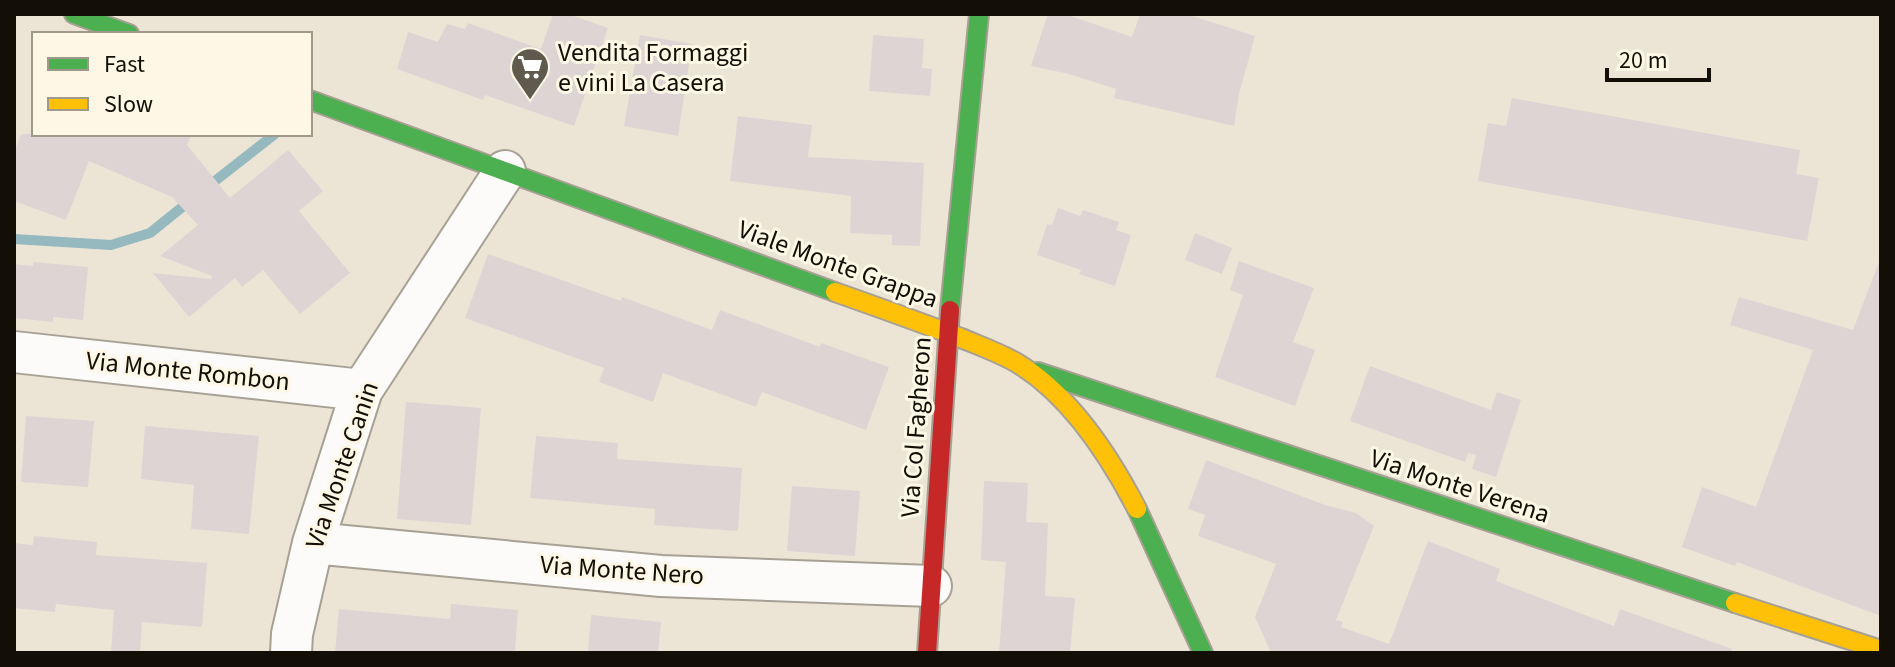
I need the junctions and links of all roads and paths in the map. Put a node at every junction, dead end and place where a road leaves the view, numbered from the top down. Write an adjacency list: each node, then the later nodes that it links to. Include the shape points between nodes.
1 (74, 14): 3 (street)
2 (979, 14): 6 (street, Via Col Fagheron)
3 (124, 32)
4 (312, 101): 5 (street, Viale Monte Grappa)
5 (505, 171): 6 (street, Viale Monte Grappa); 9 (street, Via Monte Canin)
6 (948, 333): 8 (street, Viale Monte Grappa); 11 (street, Via Col Fagheron)
7 (14, 352): 9 (street, Via Monte Rombon)
8 (1024, 368): 12 (street, Via Monte Verena); 15 (street, Viale Monte Grappa, via 1087,425 1129,494)
9 (362, 390): 10 (street, Via Monte Canin)
10 (313, 543): 11 (street, Via Monte Nero, via 661,576); 13 (street, Via Monte Canin)
11 (931, 586): 14 (street, Via Col Fagheron)
12 (1881, 650)
13 (291, 653)
14 (927, 653)
15 (1203, 653)

